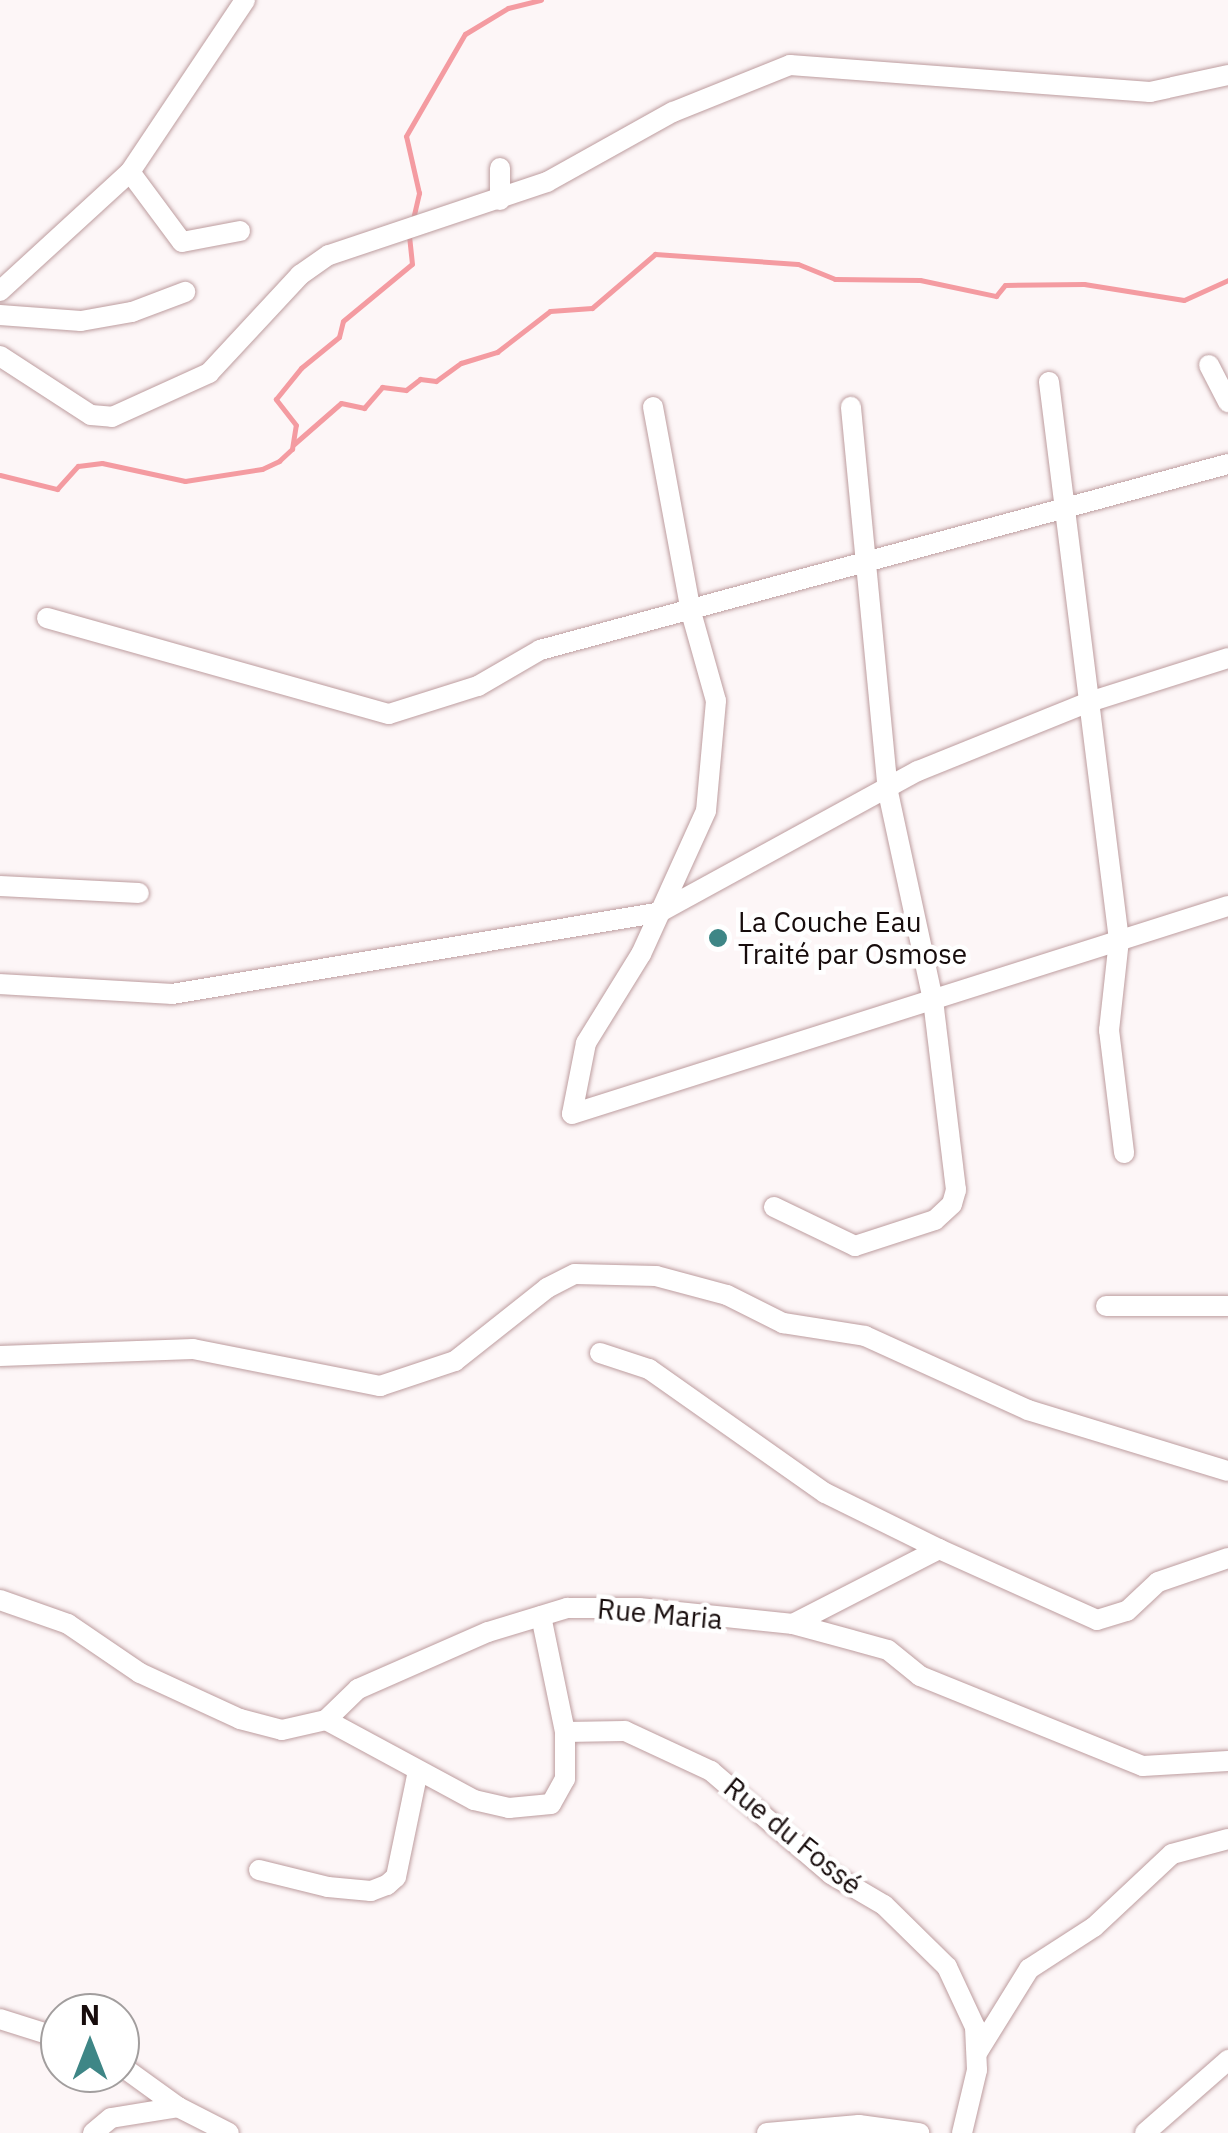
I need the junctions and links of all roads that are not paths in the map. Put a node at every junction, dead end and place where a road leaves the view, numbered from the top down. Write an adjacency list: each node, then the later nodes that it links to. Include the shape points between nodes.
1 (244, 0): 4 (street)
2 (1228, 75): 5 (street, via 1150,92 790,65 673,112 580,166)
3 (500, 168): 5 (street)
4 (130, 172): 6 (street, via 182,242); 7 (street)
5 (500, 200): 10 (street, via 329,254 300,275 209,373 112,417 92,415)
6 (240, 231)
7 (0, 291)
8 (185, 292): 9 (street, via 132,312 80,321)
9 (0, 315)
10 (0, 356)
11 (1209, 365): 13 (street)
12 (1049, 382): 17 (street)
13 (1228, 402)
14 (653, 407): 19 (street)
15 (851, 407): 18 (street)
16 (1228, 464): 17 (street)
17 (1062, 511): 18 (street); 22 (street)
18 (862, 558): 19 (street); 23 (street)
19 (690, 612): 20 (street, via 540,650 478,686 390,714); 27 (street, via 716,701 706,811)
20 (47, 618)
21 (1228, 658): 22 (street)
22 (1086, 704): 23 (street, via 918,770); 28 (street)
23 (888, 792): 27 (street); 30 (street)
24 (0, 886): 25 (street)
25 (140, 893)
26 (1228, 906): 28 (street)
27 (660, 912): 29 (street, via 172,994); 30 (street, via 586,1042 572,1114)
28 (1119, 940): 30 (street); 31 (street, via 1109,1030)
29 (0, 984)
30 (933, 1000): 32 (street, via 952,1204 934,1220 854,1246)
31 (1124, 1153)
32 (774, 1207)
33 (1106, 1306): 34 (street)
34 (1228, 1306)
35 (600, 1353): 38 (street, via 649,1368 825,1493)
36 (0, 1356): 37 (street, via 193,1349 380,1386 455,1361 575,1274 656,1276 728,1294 801,1328 865,1336 1028,1410)
37 (1228, 1471)
38 (939, 1549): 39 (street, via 1097,1620 1126,1611 1158,1582); 42 (street)
39 (1228, 1558)
40 (0, 1600): 43 (street, via 68,1624 140,1673 240,1719 282,1730)
41 (541, 1616): 42 (street, Rue Maria, via 567,1608 639,1608); 43 (street, Rue Maria, via 395,1671 358,1689); 44 (street)
42 (793, 1624): 45 (street, Rue Maria, via 888,1650 920,1676 1129,1762 1164,1768)
43 (326, 1720): 46 (street)
44 (564, 1732): 46 (street, via 565,1779 551,1804 510,1808 474,1800); 51 (street, Rue du Fossé, via 625,1731 674,1749 769,1816 831,1874 884,1905 947,1968 967,1998)
45 (1228, 1760)
46 (418, 1772): 48 (street, via 396,1877 387,1885 328,1888)
47 (1228, 1839): 51 (street, via 1172,1854 1094,1927 1029,1969)
48 (259, 1870)
49 (0, 2019): 50 (street)
50 (40, 2032)
51 (976, 2055): 59 (street, Rue du Fossé)
52 (1228, 2060): 60 (street)
53 (140, 2079): 54 (street)
54 (178, 2107): 55 (street, via 111,2118); 56 (street)
55 (93, 2133)
56 (229, 2133)
57 (768, 2133): 58 (street, via 859,2125)
58 (919, 2133)
59 (962, 2133)
60 (1145, 2133)

